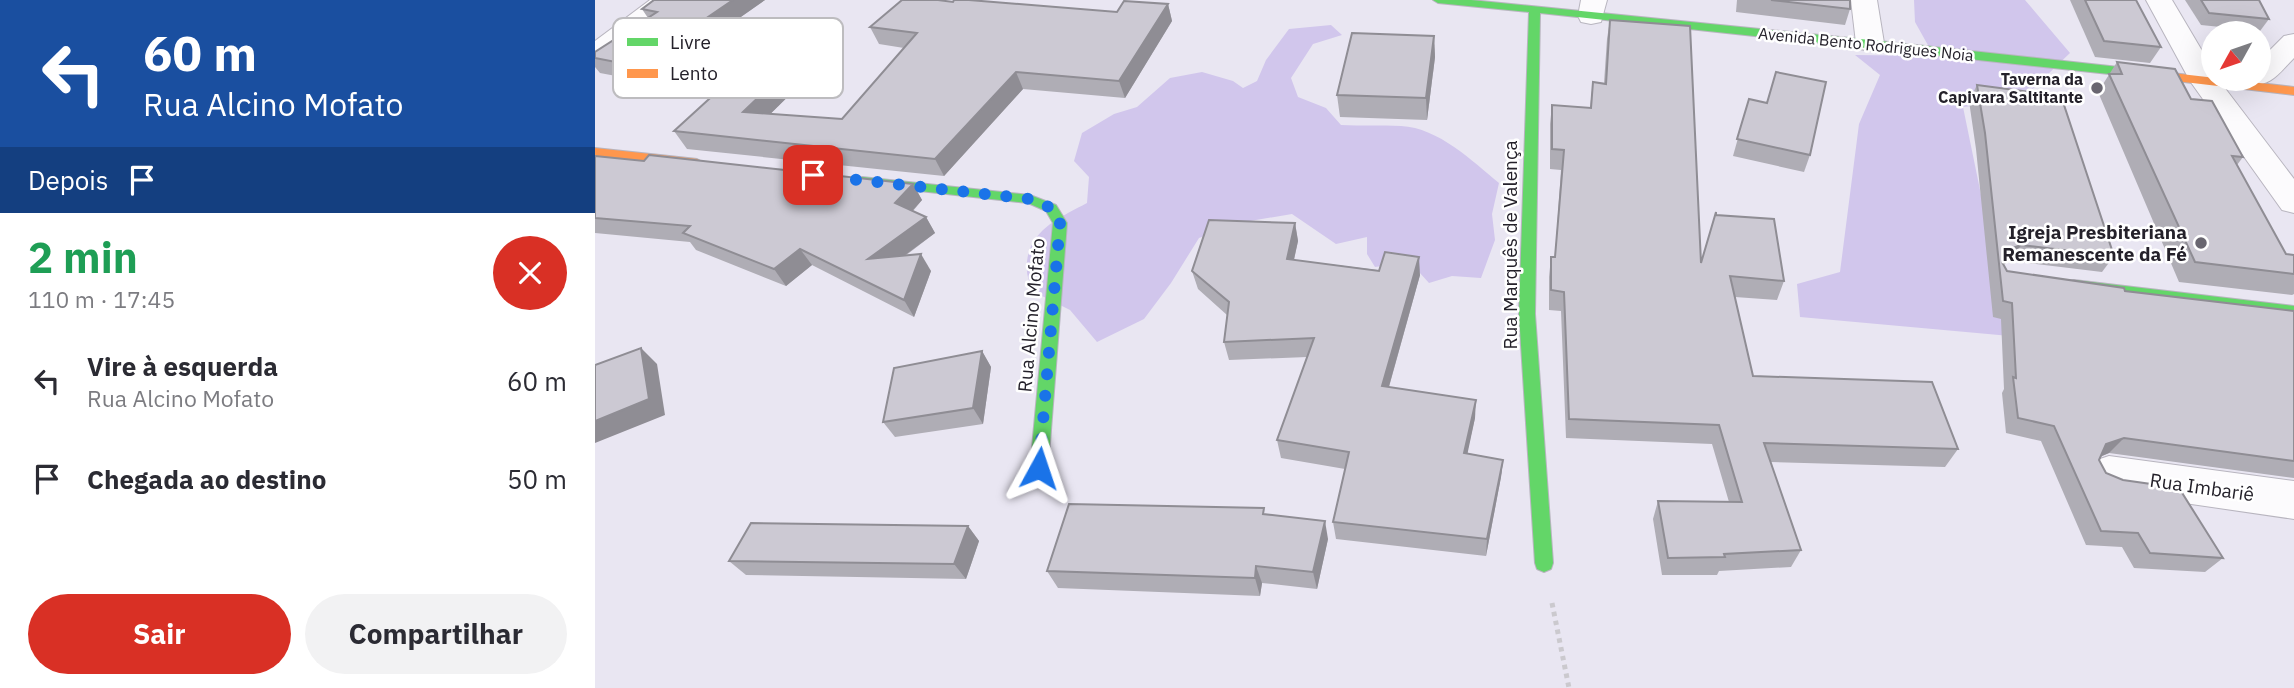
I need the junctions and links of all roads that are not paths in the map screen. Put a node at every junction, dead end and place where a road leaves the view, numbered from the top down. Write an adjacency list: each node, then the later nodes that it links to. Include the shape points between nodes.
1 (667, 0): 7 (street)
2 (1438, 0): 6 (street, Avenida Bento Rodrigues Noia)
3 (1864, 0): 10 (street)
4 (2159, 0): 13 (street)
5 (1593, 8): 6 (street, Avenida Bento Rodrigues Noia); 10 (street, Avenida Bento Rodrigues Noia)
6 (1535, 10): 27 (street, Rua Marquês de Valença, via 1527,314)
7 (643, 18)
8 (613, 40): 11 (street)
9 (2294, 42): 12 (street)
10 (1870, 43): 14 (street, Avenida Bento Rodrigues Noia)
11 (595, 54)
12 (2271, 64)
13 (2201, 74)
14 (2201, 81)
15 (2271, 85): 17 (street, Avenida Bento Rodrigues Noia)
16 (2212, 91): 21 (street)
17 (2294, 91)
18 (595, 152): 19 (street)
19 (717, 165)
20 (840, 178): 24 (street, Rua Alcino Mofato, via 1030,199 1051,208 1060,223)
21 (2294, 202)
22 (2052, 282): 23 (street)
23 (2294, 312)
24 (1039, 468)
25 (2109, 474): 26 (street, Rua Imbariê)
26 (2294, 500)
27 (1544, 563)

